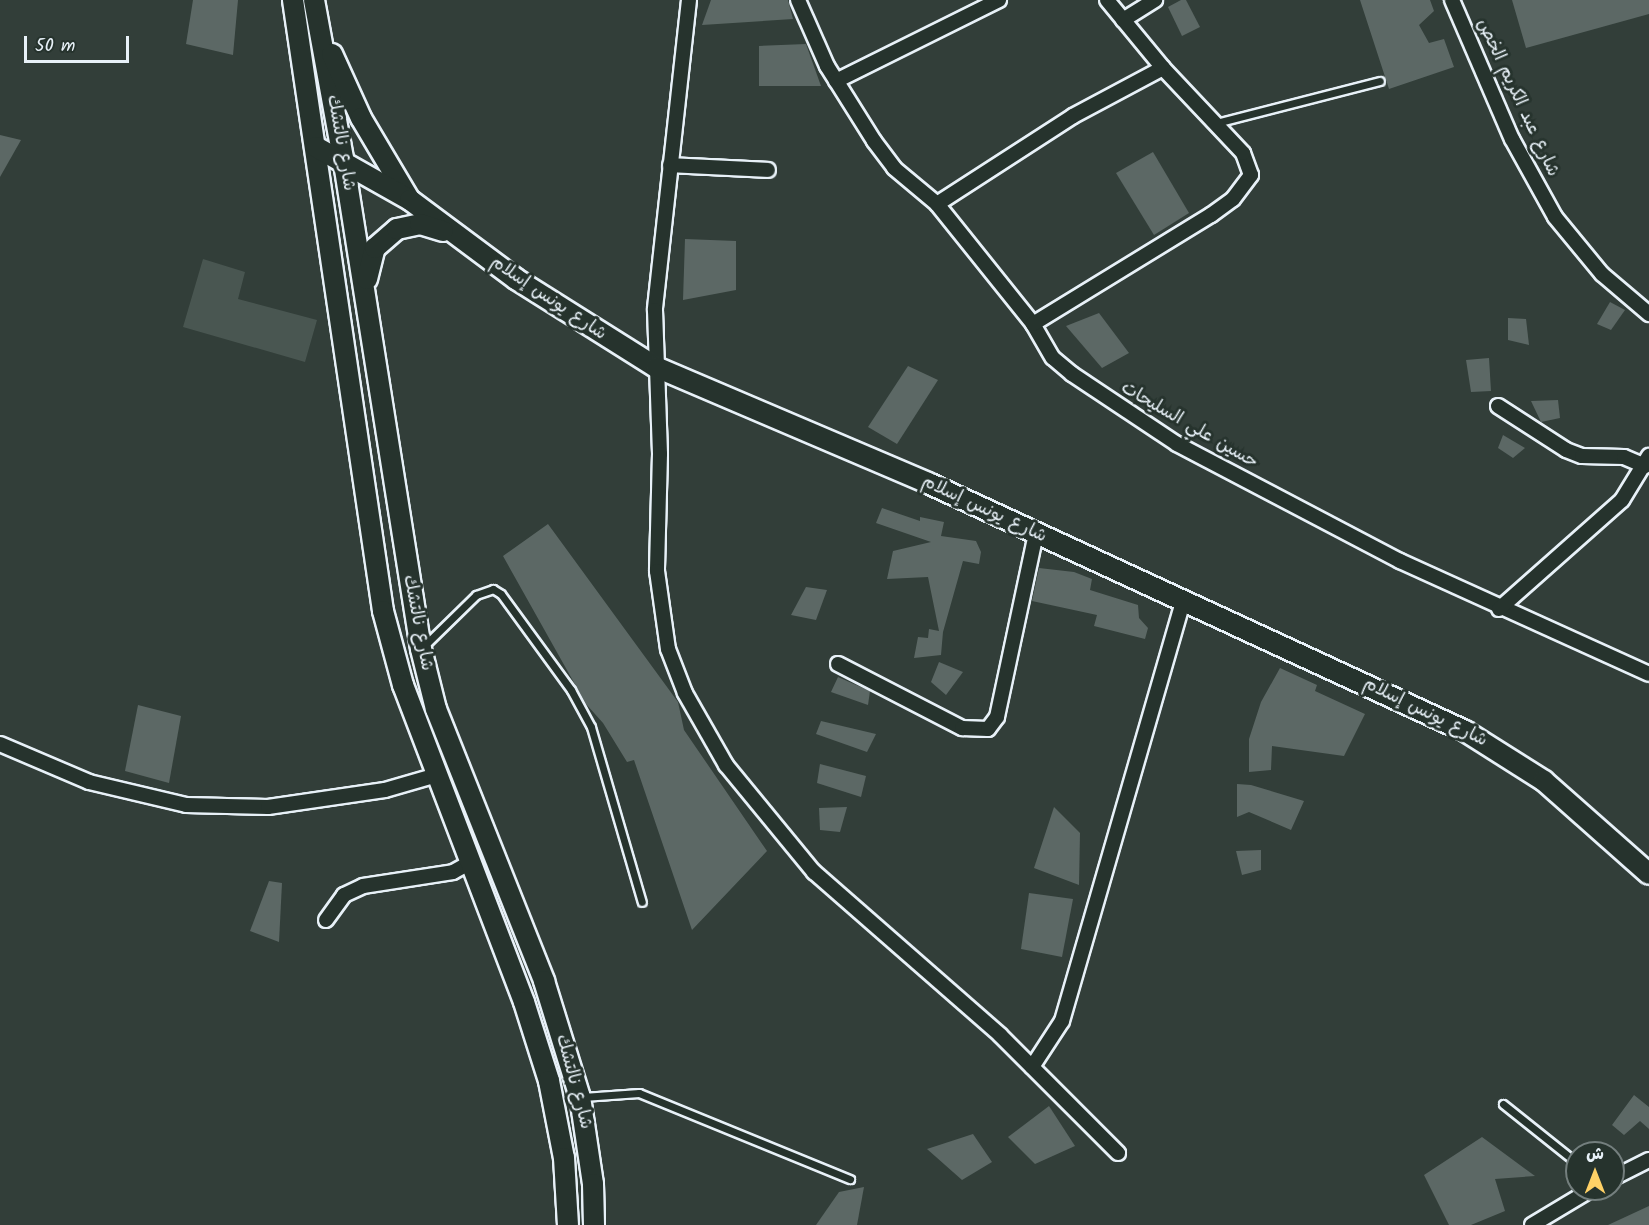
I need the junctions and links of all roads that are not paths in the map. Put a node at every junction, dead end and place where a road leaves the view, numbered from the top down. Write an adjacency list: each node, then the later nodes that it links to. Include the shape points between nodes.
1 (293, 0): 15 (main road, شارع نالتشك)
2 (314, 0): 10 (main road, شارع نالتشك)
3 (689, 0): 17 (street)
4 (798, 0): 12 (street, حسين علي السليحات)
5 (999, 0): 12 (street)
6 (1107, 0): 9 (street)
7 (1155, 0): 9 (street)
8 (1452, 0): 23 (street, شارع عبد الكريم الخص, via 1512,138 1555,217 1602,274)
9 (1123, 20): 11 (street)
10 (319, 27): 16 (main road, شارع نالتشك); 19 (main road, via 361,118)
11 (1163, 68): 14 (street); 20 (street, via 1073,116)
12 (836, 81): 20 (street, حسين علي السليحات, via 894,168)
13 (1380, 81): 14 (lane)
14 (1216, 123): 24 (street, via 1250,167 1251,175 1242,189 1211,215)
15 (316, 147): 16 (main road, شارع يونس إسلام); 35 (main road, شارع نالتشك, via 383,610 404,685)
16 (344, 163): 19 (main road, شارع يونس إسلام); 22 (main road, شارع نالتشك)
17 (670, 165): 18 (street); 25 (street, via 655,310)
18 (768, 170)
19 (410, 200): 21 (main road, شارع يونس إسلام)
20 (937, 204): 24 (street, حسين علي السليحات)
21 (456, 237): 22 (main road, via 420,224 397,229 375,248); 25 (main road, شارع يونس إسلام, via 587,326)
22 (365, 290): 31 (main road, شارع نالتشك)
23 (1649, 314)
24 (1033, 324): 30 (street, حسين علي السليحات, via 1053,358 1147,426 1400,561)
25 (656, 367): 28 (main road, شارع يونس إسلام, via 849,448); 40 (street, via 660,454 657,571 669,649 685,693 726,765 814,872)
26 (1498, 406): 27 (street, via 1566,450 1582,456)
27 (1647, 461): 30 (street, via 1622,500)
28 (1036, 534): 29 (main road, شارع يونس إسلام); 32 (street, via 997,717 988,729 962,728)
29 (1183, 601): 37 (main road, شارع يونس إسلام, via 1448,721 1496,748 1544,781); 40 (street, via 1062,1021)
30 (1499, 609): 33 (street, حسين علي السليحات)
31 (420, 649): 38 (lane, via 476,595 494,589 501,594 571,690 591,727); 41 (main road, شارع نالتشك, via 436,709 544,981)
32 (838, 664)
33 (1649, 674)
34 (0, 744): 35 (street, via 89,782 146,799 196,806 268,807 385,790)
35 (437, 775): 36 (main road, شارع نالتشك)
36 (471, 862): 39 (street, via 453,872 363,886 344,895); 49 (main road, شارع نالتشك, via 524,1002 558,1114)
37 (1649, 874)
38 (642, 902)
39 (326, 920)
40 (1032, 1067): 43 (street)
41 (580, 1097): 47 (lane, via 639,1093); 50 (main road, شارع نالتشك)
42 (1503, 1104): 44 (lane)
43 (1118, 1153)
44 (1565, 1153)
45 (1649, 1160): 46 (street)
46 (1625, 1172)
47 (850, 1179)
48 (1572, 1201): 51 (street)
49 (568, 1225)
50 (594, 1225)
51 (1532, 1225)

